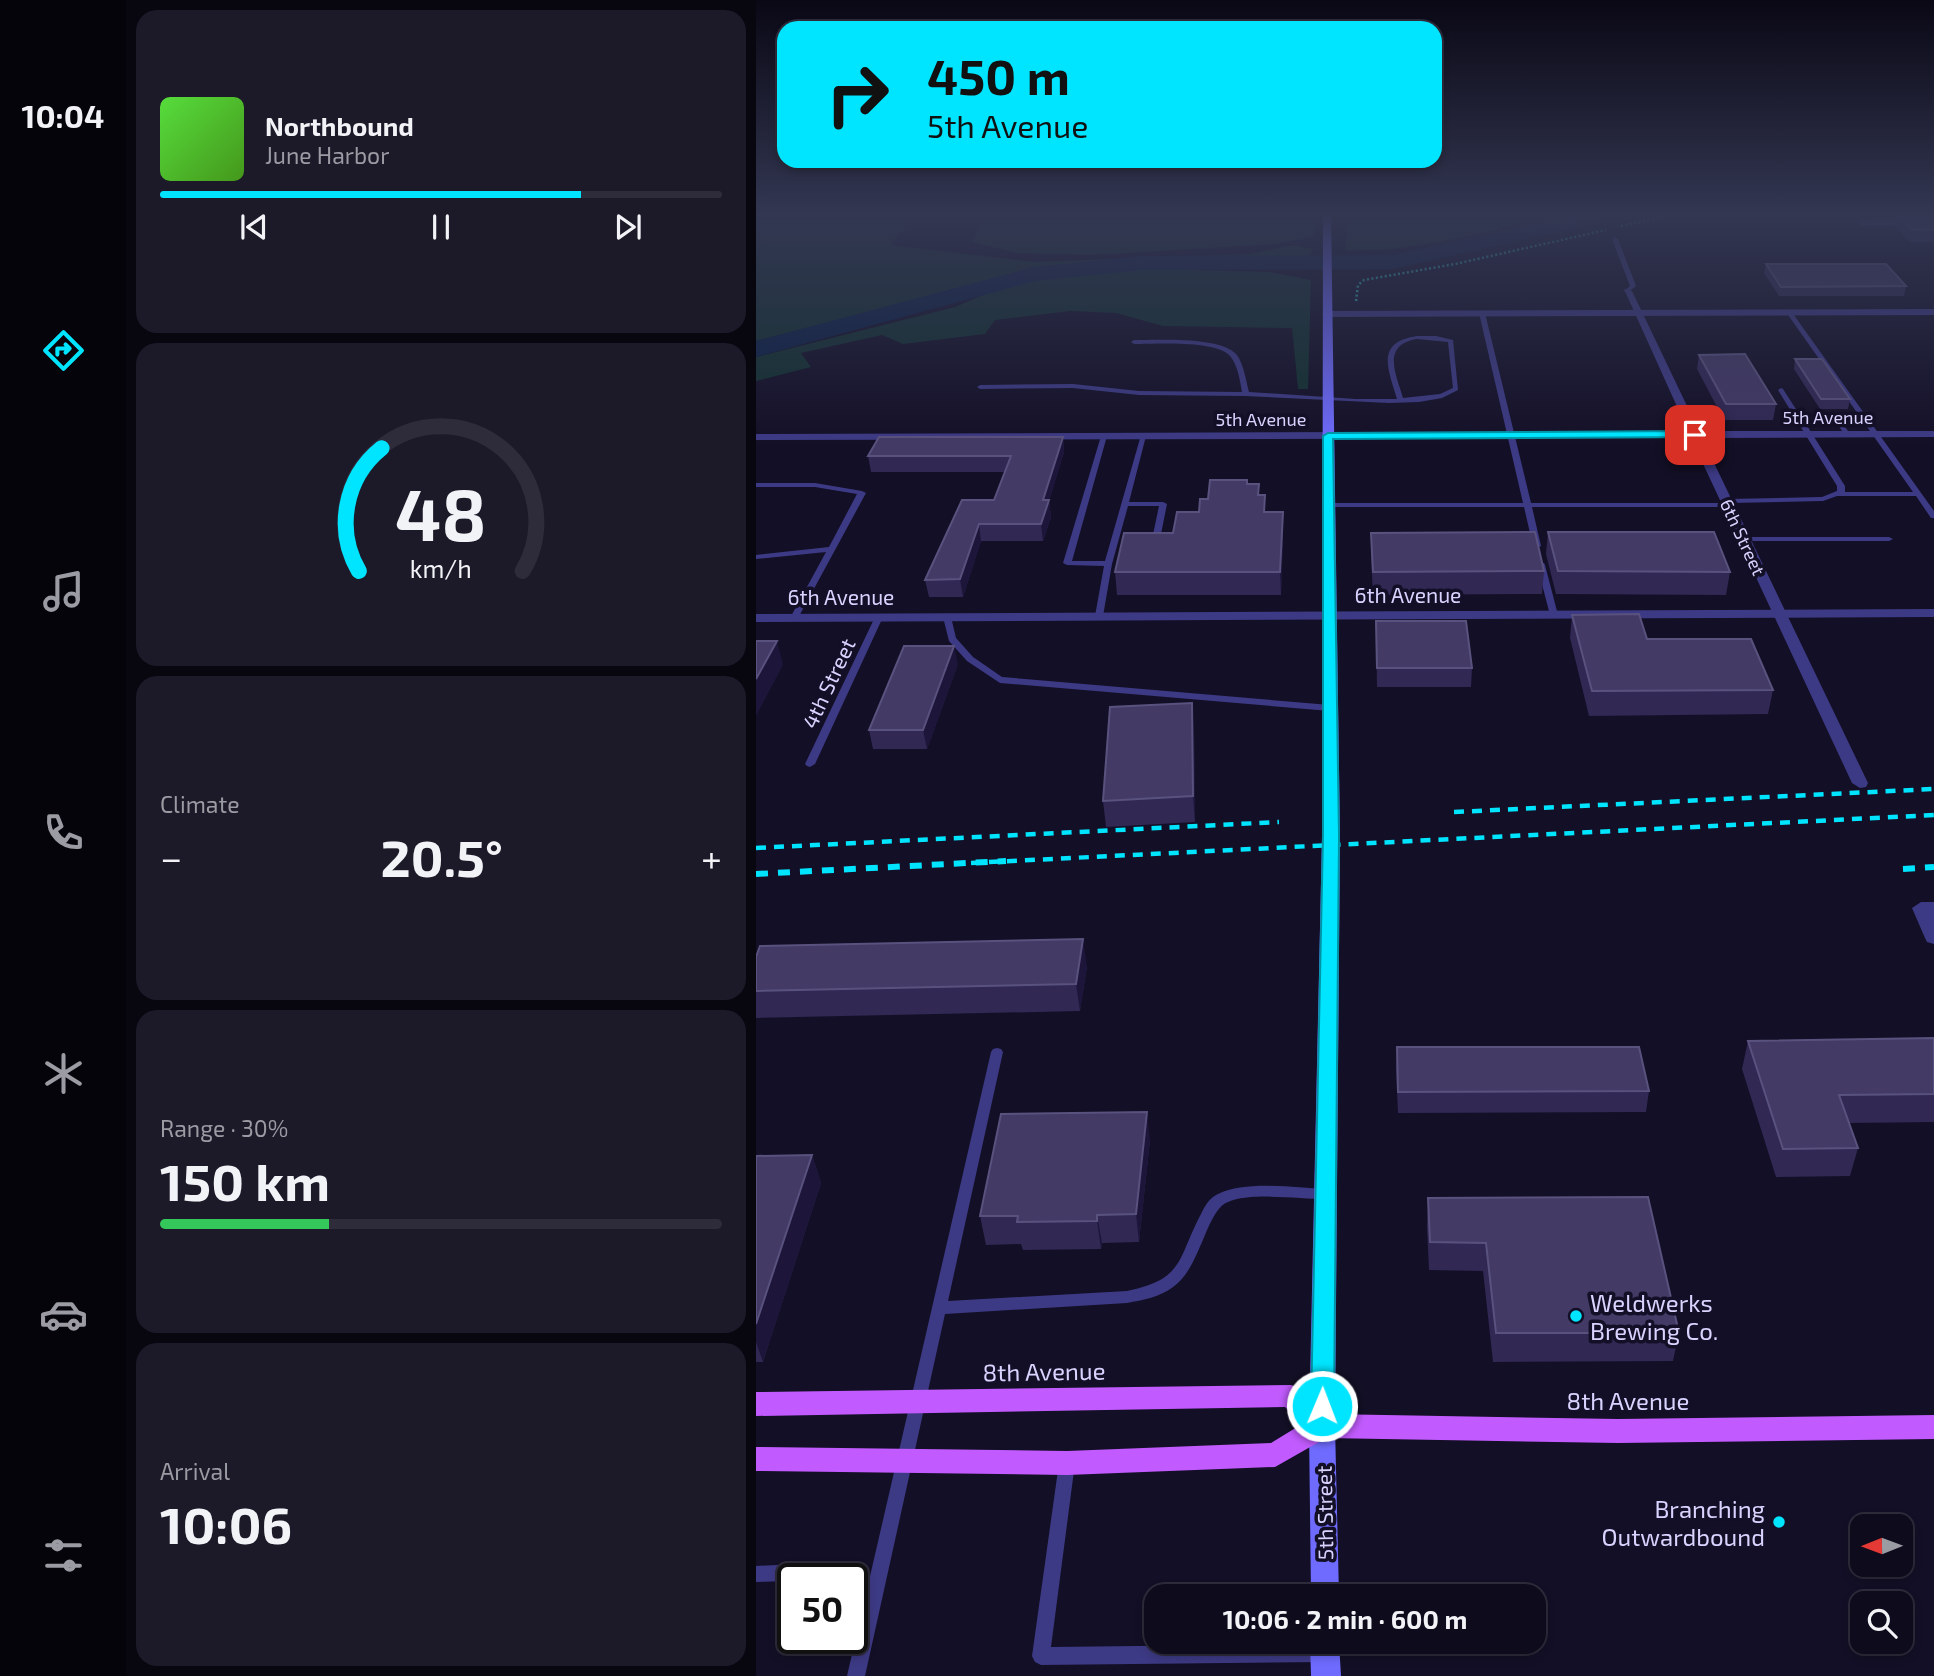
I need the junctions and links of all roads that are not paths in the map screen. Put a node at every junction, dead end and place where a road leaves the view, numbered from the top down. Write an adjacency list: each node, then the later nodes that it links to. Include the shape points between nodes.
1 (1329, 291): 7 (main road, 5th Street)
2 (1627, 291): 3 (street, 6th Street)
3 (1637, 312): 4 (street); 6 (street); 20 (street, 6th Street)
4 (1790, 312): 5 (street); 17 (lane)
5 (1934, 312)
6 (1482, 313): 7 (street); 19 (lane)
7 (1328, 314): 12 (main road, 5th Street)
8 (1134, 342): 11 (lane, via 1225,348 1234,355)
9 (980, 387): 11 (lane)
10 (1781, 390): 14 (lane)
11 (1246, 394): 12 (lane)
12 (1328, 399): 13 (lane); 23 (main road, 5th Street)
13 (1399, 399): 13 (lane, via 1444,396 1456,389 1451,341 1415,338 1395,345 1391,355)
14 (1800, 419): 15 (lane); 16 (lane, via 1837,419)
15 (1809, 434): 16 (street, 5th Avenue); 20 (street, 5th Avenue); 26 (lane, via 1841,485)
16 (1847, 434): 17 (street, 5th Avenue)
17 (1876, 434): 18 (street, 5th Avenue); 27 (lane)
18 (1934, 434)
19 (1510, 435): 20 (street, 5th Avenue); 23 (street, 5th Avenue); 31 (lane)
20 (1695, 435): 28 (street, 6th Street)
21 (1104, 436): 22 (street, 5th Avenue); 24 (street, 5th Avenue); 40 (lane, via 1067,563)
22 (1143, 436): 23 (street, 5th Avenue); 29 (lane)
23 (1328, 436): 30 (main road, 5th Street)
24 (756, 437)
25 (756, 485): 38 (lane, via 815,485 862,493)
26 (1838, 494): 27 (lane); 28 (lane)
27 (1918, 494): 32 (lane)
28 (1727, 503): 31 (lane); 33 (street, 6th Street)
29 (1125, 504): 35 (lane); 37 (lane, via 1163,504 1156,544)
30 (1329, 505): 31 (lane); 44 (main road, 5th Street)
31 (1527, 505): 43 (lane)
32 (1934, 516)
33 (1744, 539): 34 (lane); 42 (street, 6th Street)
34 (1889, 539)
35 (1113, 545): 36 (lane); 40 (lane)
36 (1126, 545)
37 (1139, 545)
38 (831, 549): 39 (lane); 49 (lane)
39 (756, 557)
40 (1108, 564): 47 (lane)
41 (1934, 613): 42 (street, 6th Avenue)
42 (1779, 614): 43 (street, 6th Avenue); 52 (street, 6th Street)
43 (1553, 615): 44 (street, 6th Avenue)
44 (1329, 616): 47 (street, 6th Avenue); 50 (main road, 5th Street)
45 (879, 617): 46 (street, 6th Avenue); 49 (street, 6th Avenue); 51 (lane, 4th Street)
46 (947, 617): 47 (street, 6th Avenue); 50 (lane, via 952,639 970,659 1000,680)
47 (1100, 617)
48 (756, 618): 49 (street, 6th Avenue)
49 (794, 618)
50 (1330, 708): 56 (main road, 5th Street)
51 (810, 764)
52 (1860, 783)
53 (1927, 908): 54 (street)
54 (1934, 937)
55 (997, 1052): 57 (lane)
56 (1326, 1194): 57 (lane, via 1235,1193 1218,1200 1176,1278 1156,1292); 60 (main road, 5th Street)
57 (939, 1308): 58 (lane)
58 (918, 1402): 59 (main road, 8th Avenue); 60 (main road, 8th Avenue, via 1291,1396); 63 (lane)
59 (756, 1404)
60 (1322, 1426): 61 (main road, 8th Avenue, via 1618,1431); 64 (main road, via 1275,1455); 67 (main road, 5th Street)
61 (1934, 1427)
62 (756, 1459): 63 (main road)
63 (906, 1461): 64 (main road); 69 (lane)
64 (1067, 1463): 68 (lane, via 1041,1656)
65 (777, 1573): 66 (lane)
66 (756, 1574)
67 (1325, 1584)
68 (1326, 1657)
69 (856, 1676)

